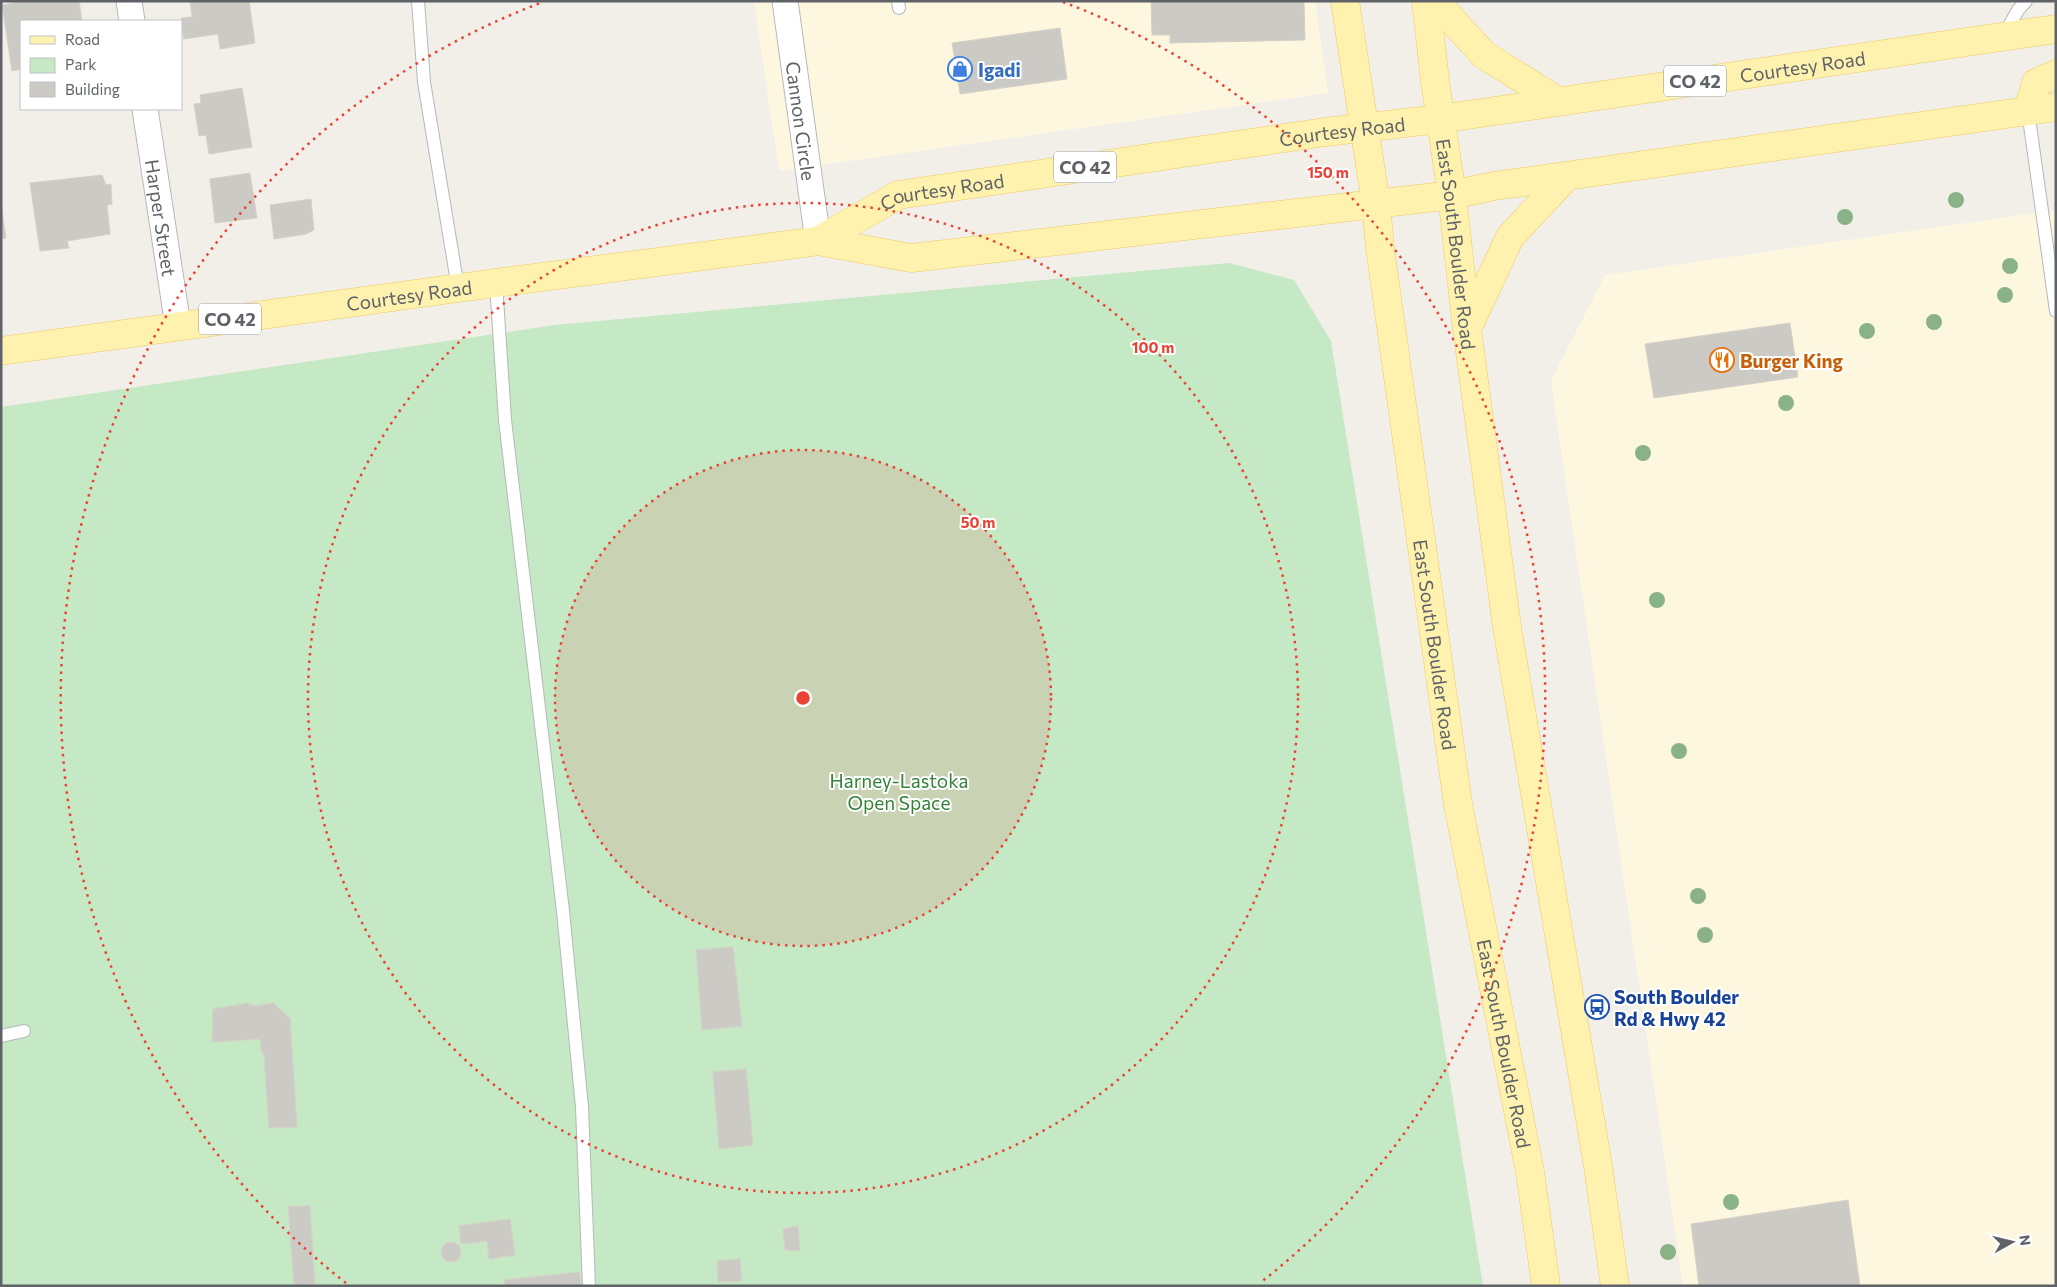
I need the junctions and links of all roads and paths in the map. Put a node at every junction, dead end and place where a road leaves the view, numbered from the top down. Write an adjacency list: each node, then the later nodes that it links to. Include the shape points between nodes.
1 (129, 1): 8 (street)
2 (418, 1): 23 (lane, via 424,82)
3 (785, 1): 21 (street, Cannon Circle)
4 (1345, 1): 17 (main road, East South Boulder Road)
5 (1426, 1): 16 (main road, East South Boulder Road)
6 (1435, 1): 12 (main road, via 1484,55)
7 (2026, 1): 10 (lane)
8 (132, 20)
9 (2056, 29): 10 (main road, Courtesy Road / CO 42)
10 (2003, 36): 12 (main road, Courtesy Road / CO 42)
11 (2056, 74): 15 (main road, via 2036,83)
12 (1558, 100): 16 (main road, Courtesy Road / CO 42)
13 (2056, 107): 15 (main road, Courtesy Road / CO 42)
14 (145, 110): 25 (street, Harper Street)
15 (2028, 111): 18 (main road, Courtesy Road / CO 42); 24 (lane)
16 (1440, 119): 17 (main road, Courtesy Road / CO 42); 19 (main road, East South Boulder Road)
17 (1363, 127): 20 (main road, East South Boulder Road); 21 (main road, Courtesy Road / CO 42, via 898,195)
18 (1567, 176): 19 (main road, Courtesy Road / CO 42); 26 (main road, via 1510,237)
19 (1452, 195): 20 (main road, Courtesy Road / CO 42); 26 (main road, East South Boulder Road)
20 (1376, 204): 21 (main road, Courtesy Road / CO 42, via 911,258); 31 (main road, East South Boulder Road, via 1458,804 1530,1172)
21 (818, 241): 22 (main road, Courtesy Road / CO 42)
22 (496, 283): 23 (main road, Courtesy Road / CO 42); 30 (lane, via 505,420 563,911 582,1107)
23 (458, 288): 25 (main road, Courtesy Road / CO 42)
24 (2056, 311)
25 (178, 326): 27 (main road, Courtesy Road / CO 42)
26 (1467, 329): 32 (main road, East South Boulder Road, via 1507,628 1598,1166)
27 (1, 351)
28 (24, 1031): 29 (lane)
29 (1, 1036)
30 (589, 1286)
31 (1546, 1286)
32 (1615, 1286)

